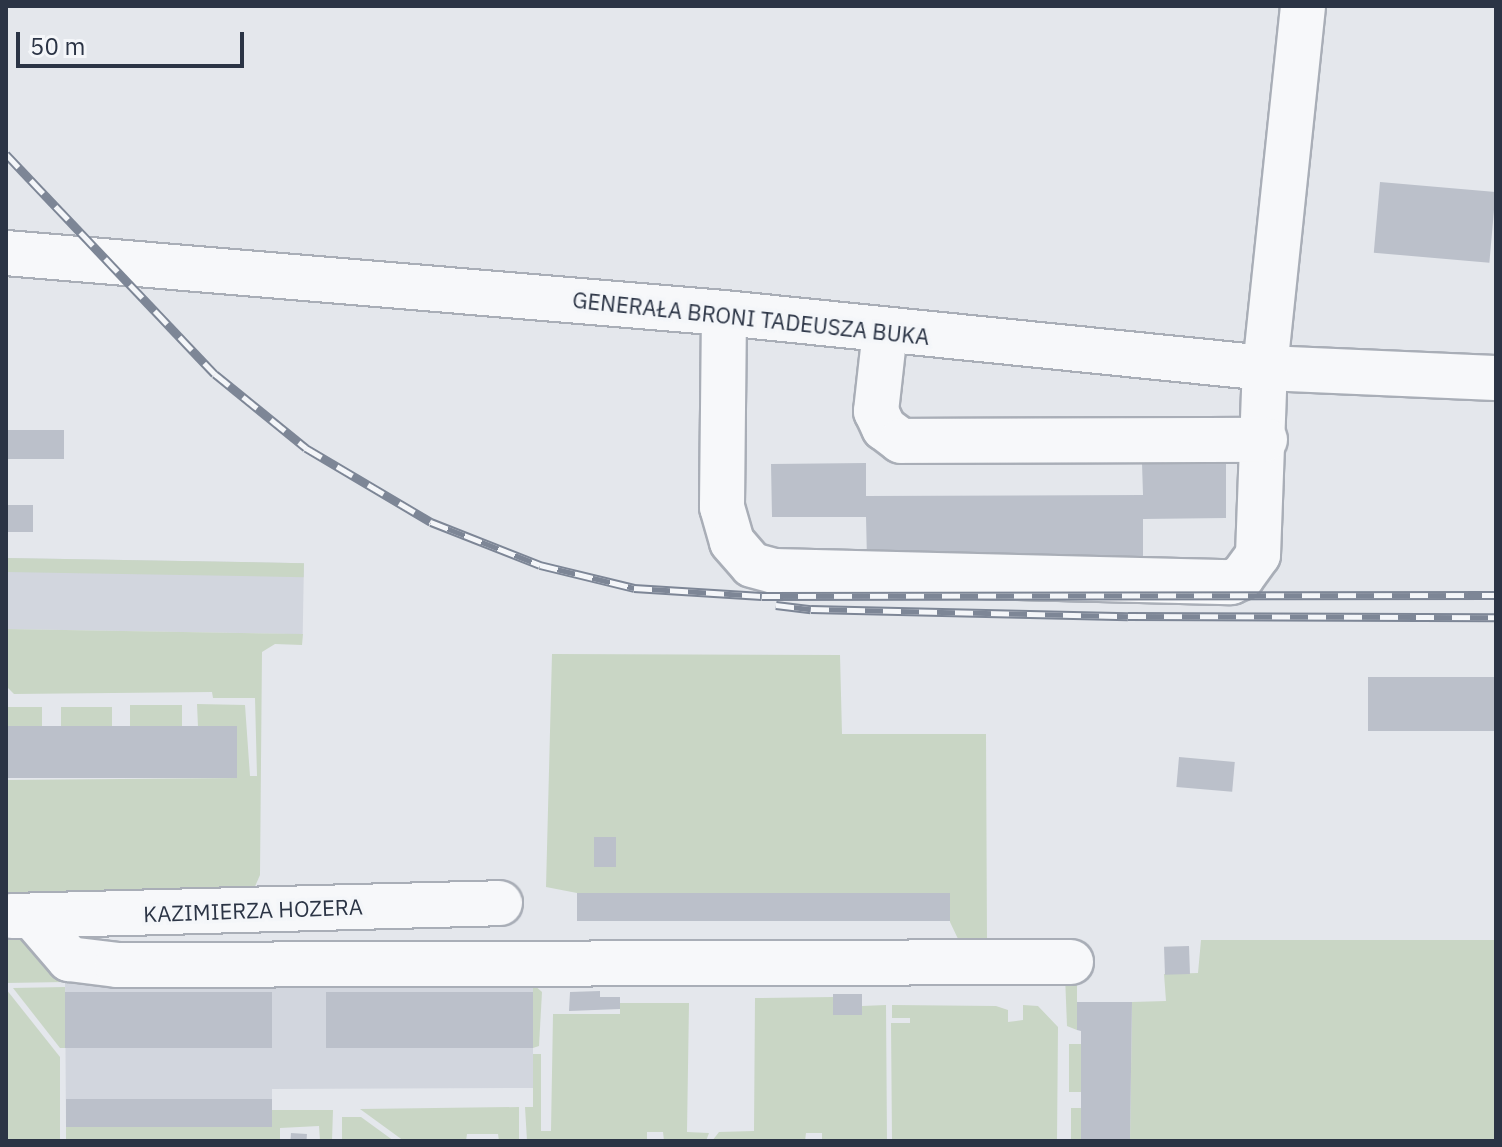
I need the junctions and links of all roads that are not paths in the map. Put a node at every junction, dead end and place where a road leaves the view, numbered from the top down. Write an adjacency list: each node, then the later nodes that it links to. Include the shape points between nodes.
1 (1303, 6): 5 (street)
2 (6, 253): 3 (street, GENERAŁA BRONI TADEUSZA BUKA)
3 (724, 313): 4 (street, GENERAŁA BRONI TADEUSZA BUKA); 7 (street, via 722,507 741,555 752,565 774,571 1231,582 1250,570 1258,555)
4 (885, 331): 5 (street, GENERAŁA BRONI TADEUSZA BUKA); 7 (street, via 876,411 884,428 901,441)
5 (1265, 368): 6 (street, GENERAŁA BRONI TADEUSZA BUKA); 7 (street)
6 (1496, 378)
7 (1265, 440)
8 (500, 903): 9 (street, KAZIMIERZA HOZERA)
9 (19, 916): 10 (street, via 69,959 117,965)
10 (1071, 962)

